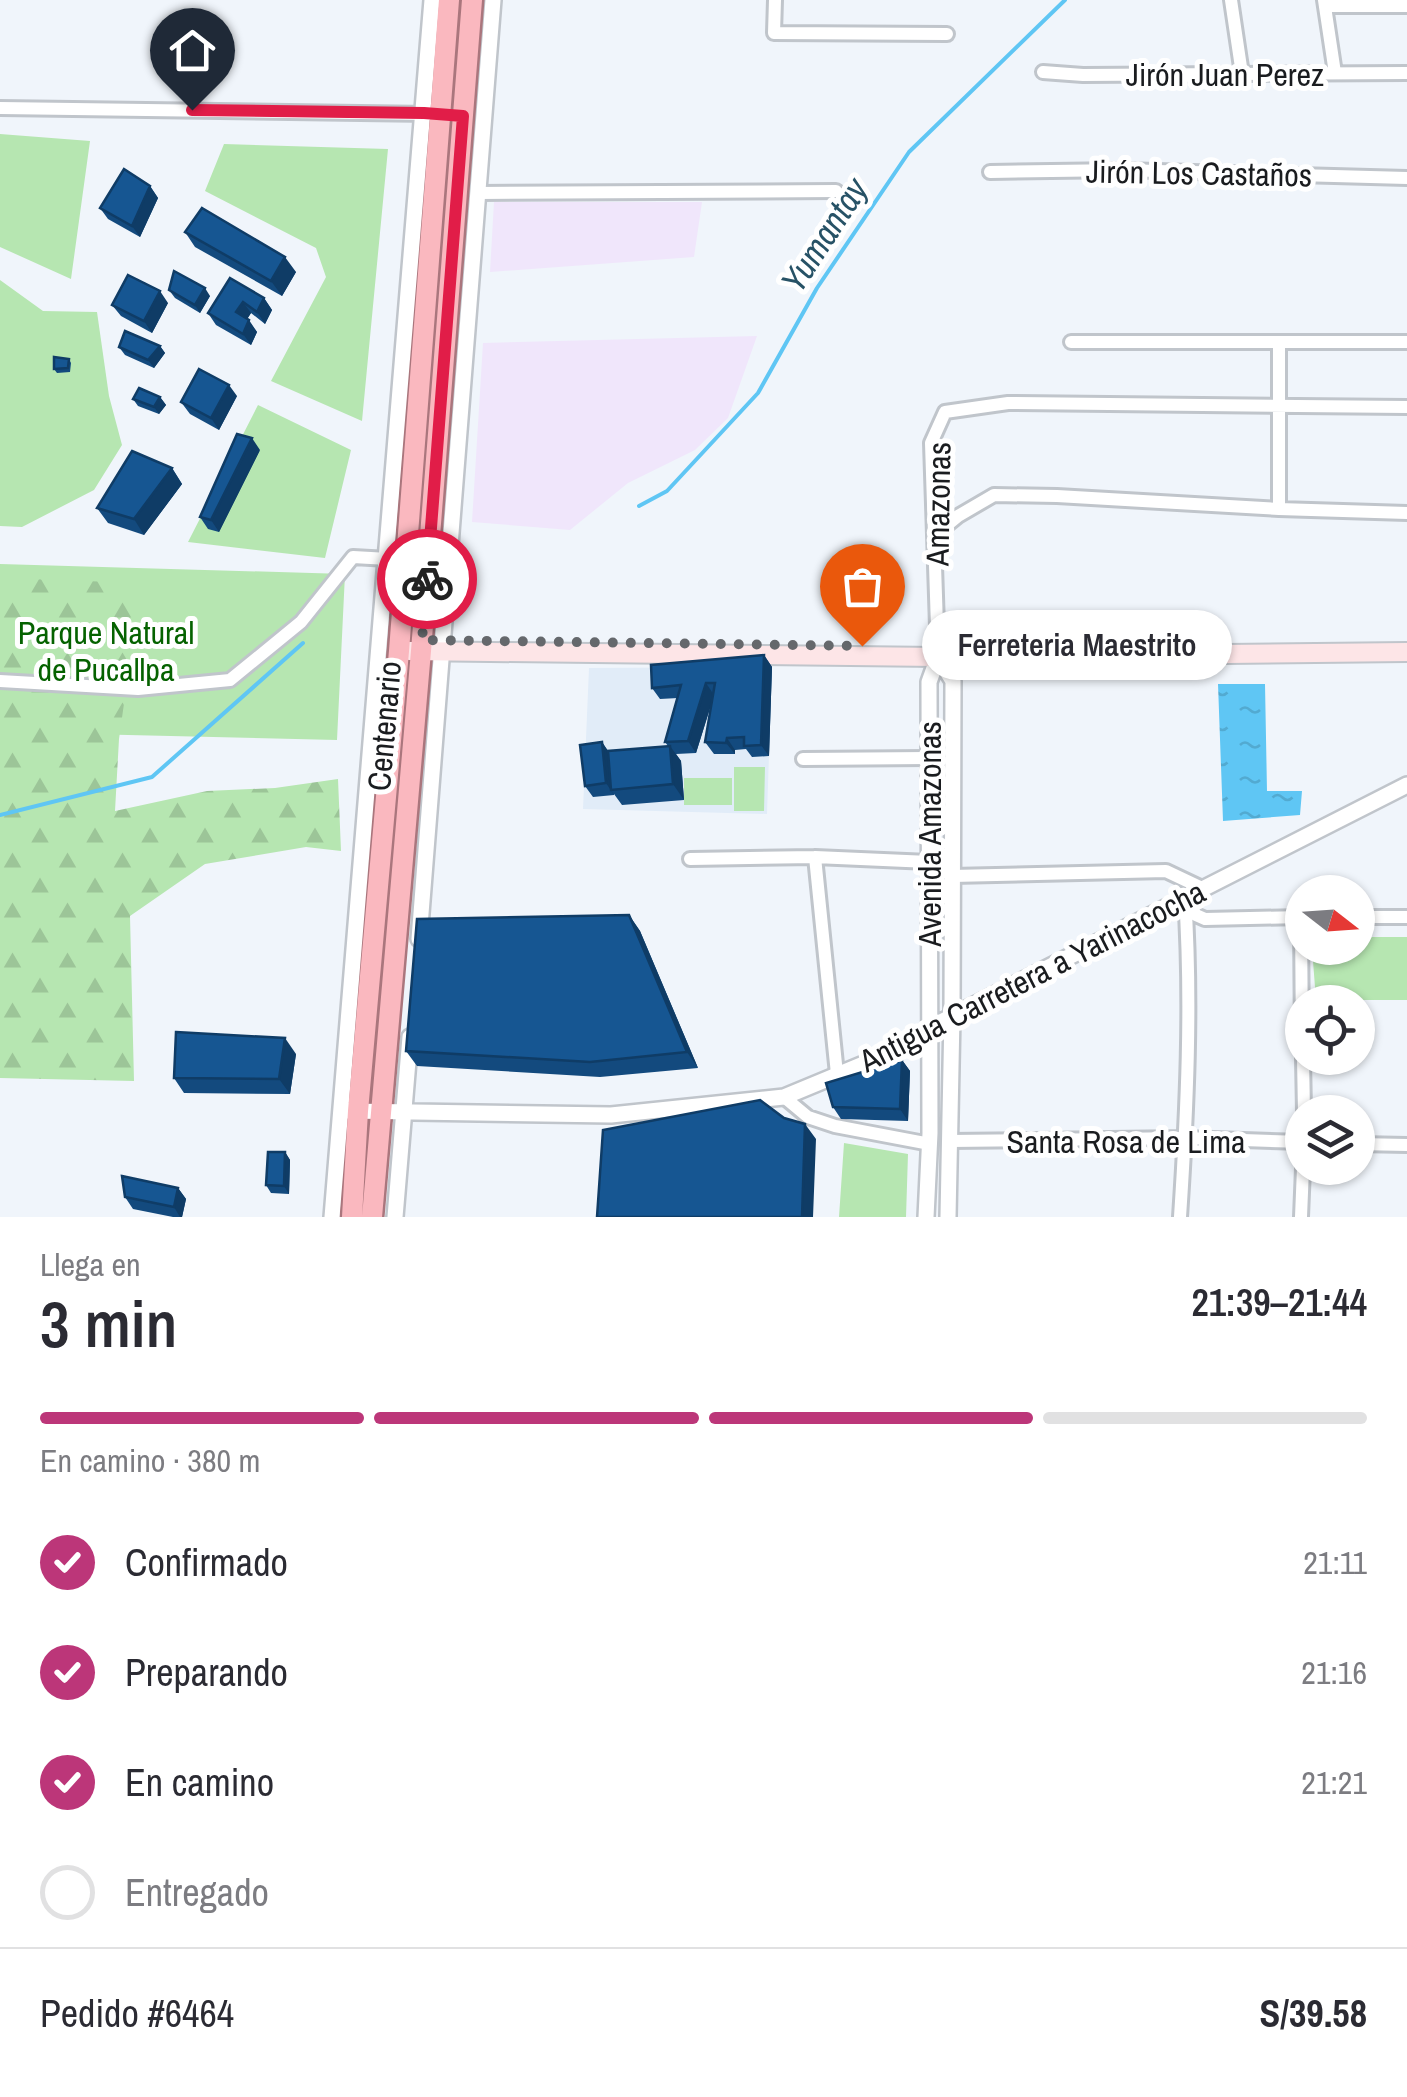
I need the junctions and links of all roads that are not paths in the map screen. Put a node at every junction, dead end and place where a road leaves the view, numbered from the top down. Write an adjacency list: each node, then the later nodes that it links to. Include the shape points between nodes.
1 (432, 0): 15 (street)
2 (449, 0): 15 (highway, Centenario)
3 (472, 0): 16 (highway, Centenario)
4 (493, 0): 20 (street)
5 (775, 0): 9 (street, via 774,33)
6 (1231, 0): 13 (street)
7 (1324, 3): 8 (street); 11 (street)
8 (1407, 6)
9 (947, 34)
10 (1042, 72): 13 (street, Jirón Juan Perez)
11 (1335, 73): 12 (street, Jirón Juan Perez); 13 (street, Jirón Juan Perez)
12 (1407, 73)
13 (1242, 74)
14 (0, 108): 15 (street)
15 (432, 114): 16 (street); 29 (highway, Centenario)
16 (463, 116): 31 (highway, Centenario)
17 (990, 172): 18 (street, Jirón Los Castaños)
18 (1407, 178)
19 (836, 191): 20 (street)
20 (478, 193): 31 (street)
21 (1071, 342): 22 (street)
22 (1278, 342): 23 (street); 24 (street)
23 (1407, 342)
24 (1280, 404): 25 (street); 26 (street); 28 (street, Amazonas, via 1008,403 945,412 932,443)
25 (1407, 407)
26 (1279, 509): 27 (street); 28 (street, via 994,495)
27 (1407, 512)
28 (936, 534): 33 (street, Amazonas)
29 (396, 559): 32 (highway, Centenario); 35 (street, via 353,557 302,622 230,680 138,689)
30 (1407, 642): 33 (main road)
31 (432, 646): 32 (main road); 33 (main road); 48 (street); 55 (highway, Centenario)
32 (392, 647): 54 (highway, Centenario)
33 (938, 652): 34 (main road); 36 (street, Avenida Amazonas, via 929,682); 42 (street, Avenida Amazonas, via 954,681)
34 (1407, 652)
35 (0, 681)
36 (928, 758): 37 (street); 41 (street, Avenida Amazonas)
37 (803, 759)
38 (1407, 785): 43 (street, Antigua Carretera a Yarinacocha)
39 (815, 857): 40 (street); 41 (street); 52 (street)
40 (690, 859)
41 (930, 862): 51 (street, Avenida Amazonas)
42 (952, 876): 43 (street, via 1166,870); 49 (street, Avenida Amazonas)
43 (1204, 888): 44 (street, Antigua Carretera a Yarinacocha)
44 (1185, 896): 45 (street, via 1204,919); 49 (street, Antigua Carretera a Yarinacocha); 57 (street)
45 (1285, 917)
46 (1375, 917): 47 (street)
47 (1407, 917)
48 (416, 962)
49 (952, 1016): 51 (street, Antigua Carretera a Yarinacocha); 59 (street, Avenida Amazonas)
50 (411, 1021): 56 (street)
51 (929, 1028): 52 (street, Antigua Carretera a Yarinacocha, via 895,1051); 60 (street, Avenida Amazonas)
52 (836, 1074): 53 (street, Antigua Carretera a Yarinacocha)
53 (784, 1097): 56 (street, Antigua Carretera a Yarinacocha, via 610,1114); 60 (street, via 808,1117 835,1126)
54 (349, 1111): 55 (street, Antigua Carretera a Yarinacocha); 64 (street); 65 (highway, Centenario)
55 (380, 1112): 56 (street, Antigua Carretera a Yarinacocha); 66 (highway, Centenario)
56 (404, 1112): 67 (street)
57 (1185, 1138): 58 (street, Santa Rosa de Lima); 59 (street, Santa Rosa de Lima); 70 (street)
58 (1285, 1141)
59 (950, 1142): 69 (street, Avenida Amazonas)
60 (930, 1144): 68 (street, Avenida Amazonas)
61 (1375, 1144): 62 (street)
62 (1407, 1145)
63 (1302, 1185): 71 (street)
64 (332, 1217)
65 (352, 1217)
66 (372, 1217)
67 (395, 1217)
68 (926, 1217)
69 (948, 1217)
70 (1180, 1217)
71 (1301, 1217)

